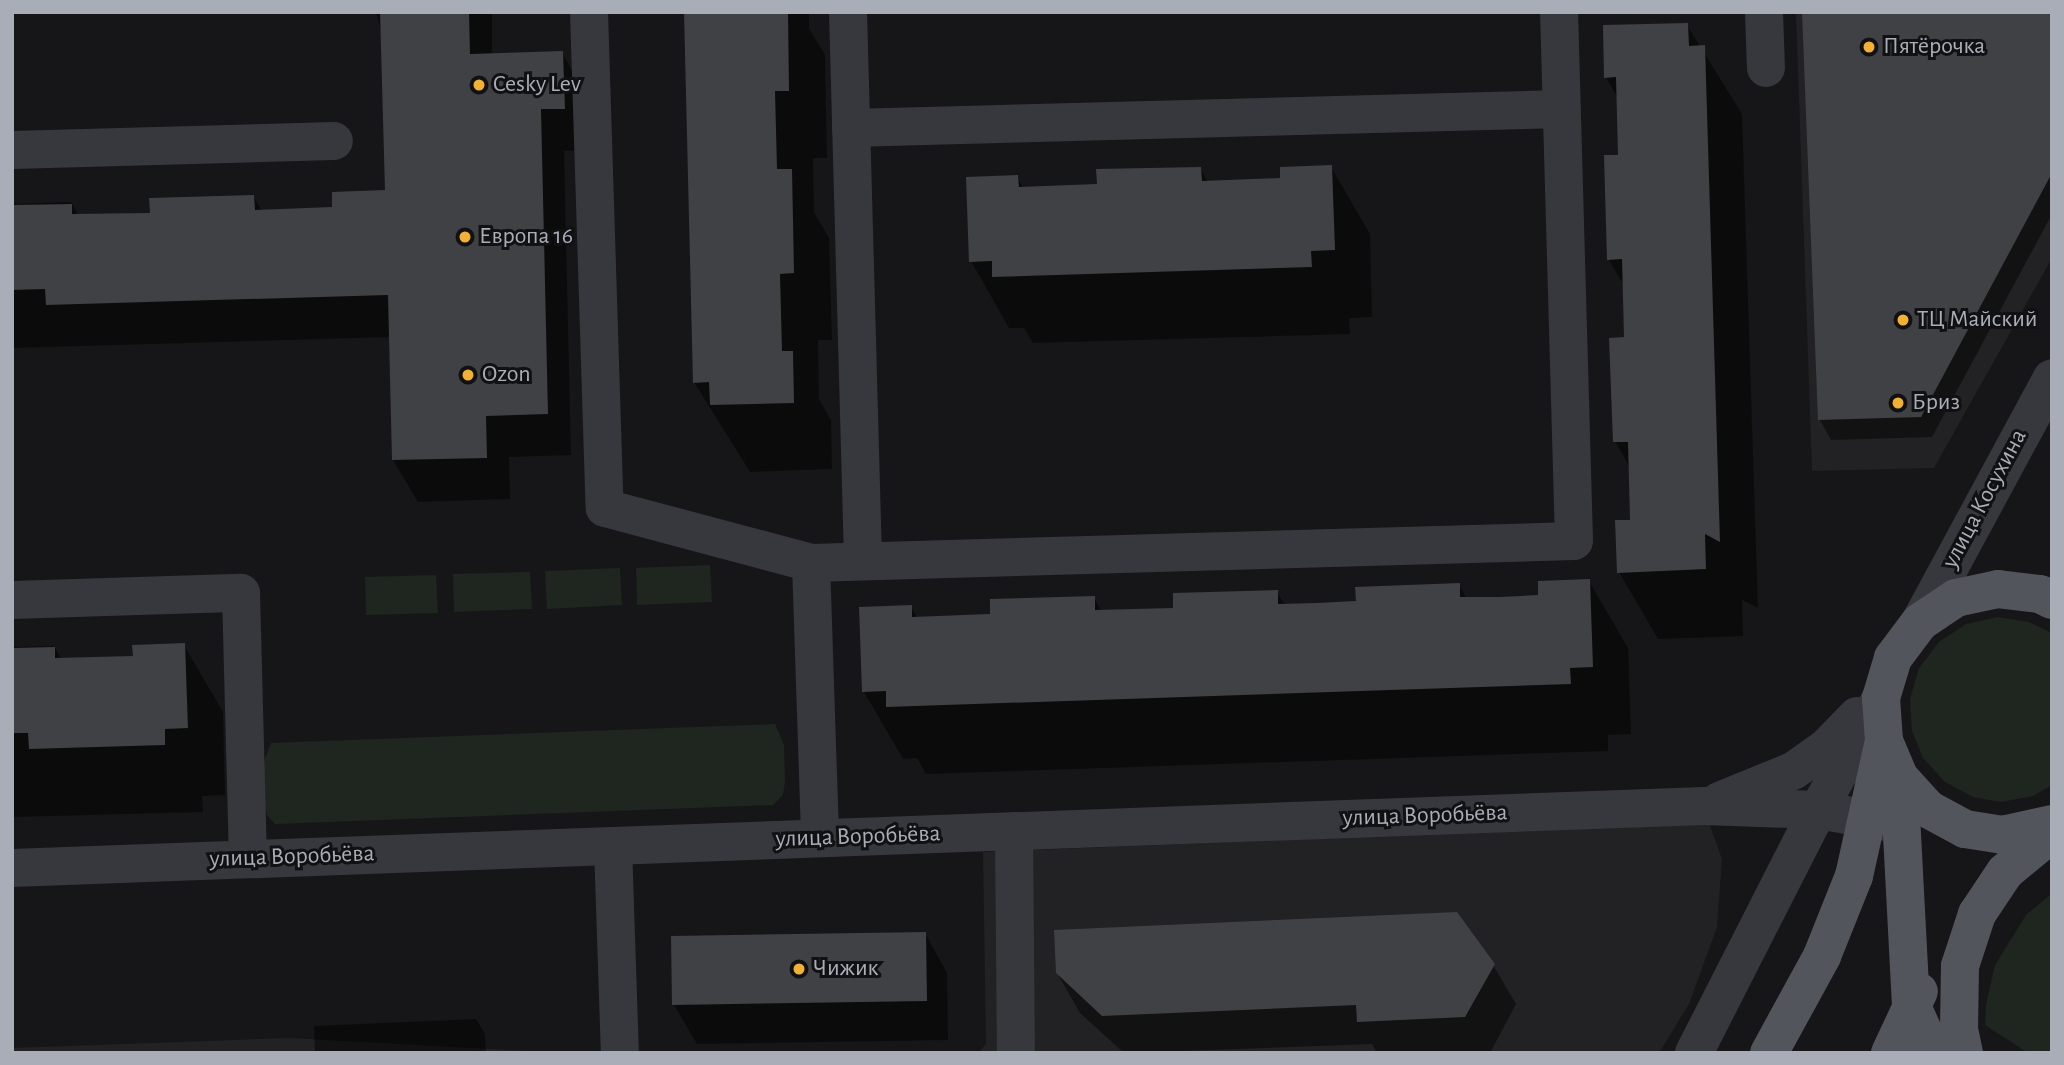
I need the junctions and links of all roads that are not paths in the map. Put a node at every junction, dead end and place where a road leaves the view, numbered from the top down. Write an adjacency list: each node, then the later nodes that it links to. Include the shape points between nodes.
1 (589, 12): 12 (street, via 605,508)
2 (848, 12): 7 (street)
3 (1559, 12): 6 (street)
4 (1765, 12): 5 (street)
5 (1766, 68)
6 (1562, 109): 7 (street); 11 (street, via 1574,541)
7 (851, 128): 11 (street)
8 (334, 141): 9 (street)
9 (12, 150)
10 (2052, 378): 17 (street, улица Косухина)
11 (863, 561): 12 (street)
12 (811, 563): 29 (street)
13 (2052, 573): 14 (main road)
14 (1998, 589): 16 (main road); 17 (main road, via 1956,598)
15 (12, 600): 31 (street, via 241,593)
16 (2052, 600)
17 (1920, 621): 18 (main road)
18 (1893, 658): 19 (main road); 22 (street, via 1858,715 1825,749 1793,771)
19 (1881, 698): 20 (main road); 23 (street)
20 (1884, 741): 21 (main road); 24 (main road)
21 (1899, 777): 24 (main road); 26 (main road, via 1927,809)
22 (1704, 806): 23 (street, улица Воробьёва); 27 (street, улица Воробьёва)
23 (1818, 810): 24 (street, улица Воробьёва); 37 (street)
24 (1882, 823): 26 (street, улица Воробьёва); 34 (main road); 38 (main road, via 1854,876 1837,923)
25 (2052, 824): 26 (main road, via 2002,835)
26 (1965, 829)
27 (1014, 831): 29 (street, улица Воробьёва); 36 (street)
28 (2052, 833): 33 (main road, via 2005,872)
29 (820, 838): 30 (street, улица Воробьёва)
30 (613, 846): 31 (street, улица Воробьёва); 35 (street)
31 (248, 859): 32 (street, улица Воробьёва)
32 (12, 868)
33 (1977, 914): 34 (main road, via 1944,948); 41 (main road, via 1960,966 1959,1029)
34 (1911, 1004): 39 (main road); 40 (main road)
35 (620, 1053)
36 (1016, 1053)
37 (1693, 1053)
38 (1769, 1053)
39 (1889, 1053)
40 (1933, 1053)
41 (1964, 1053)

